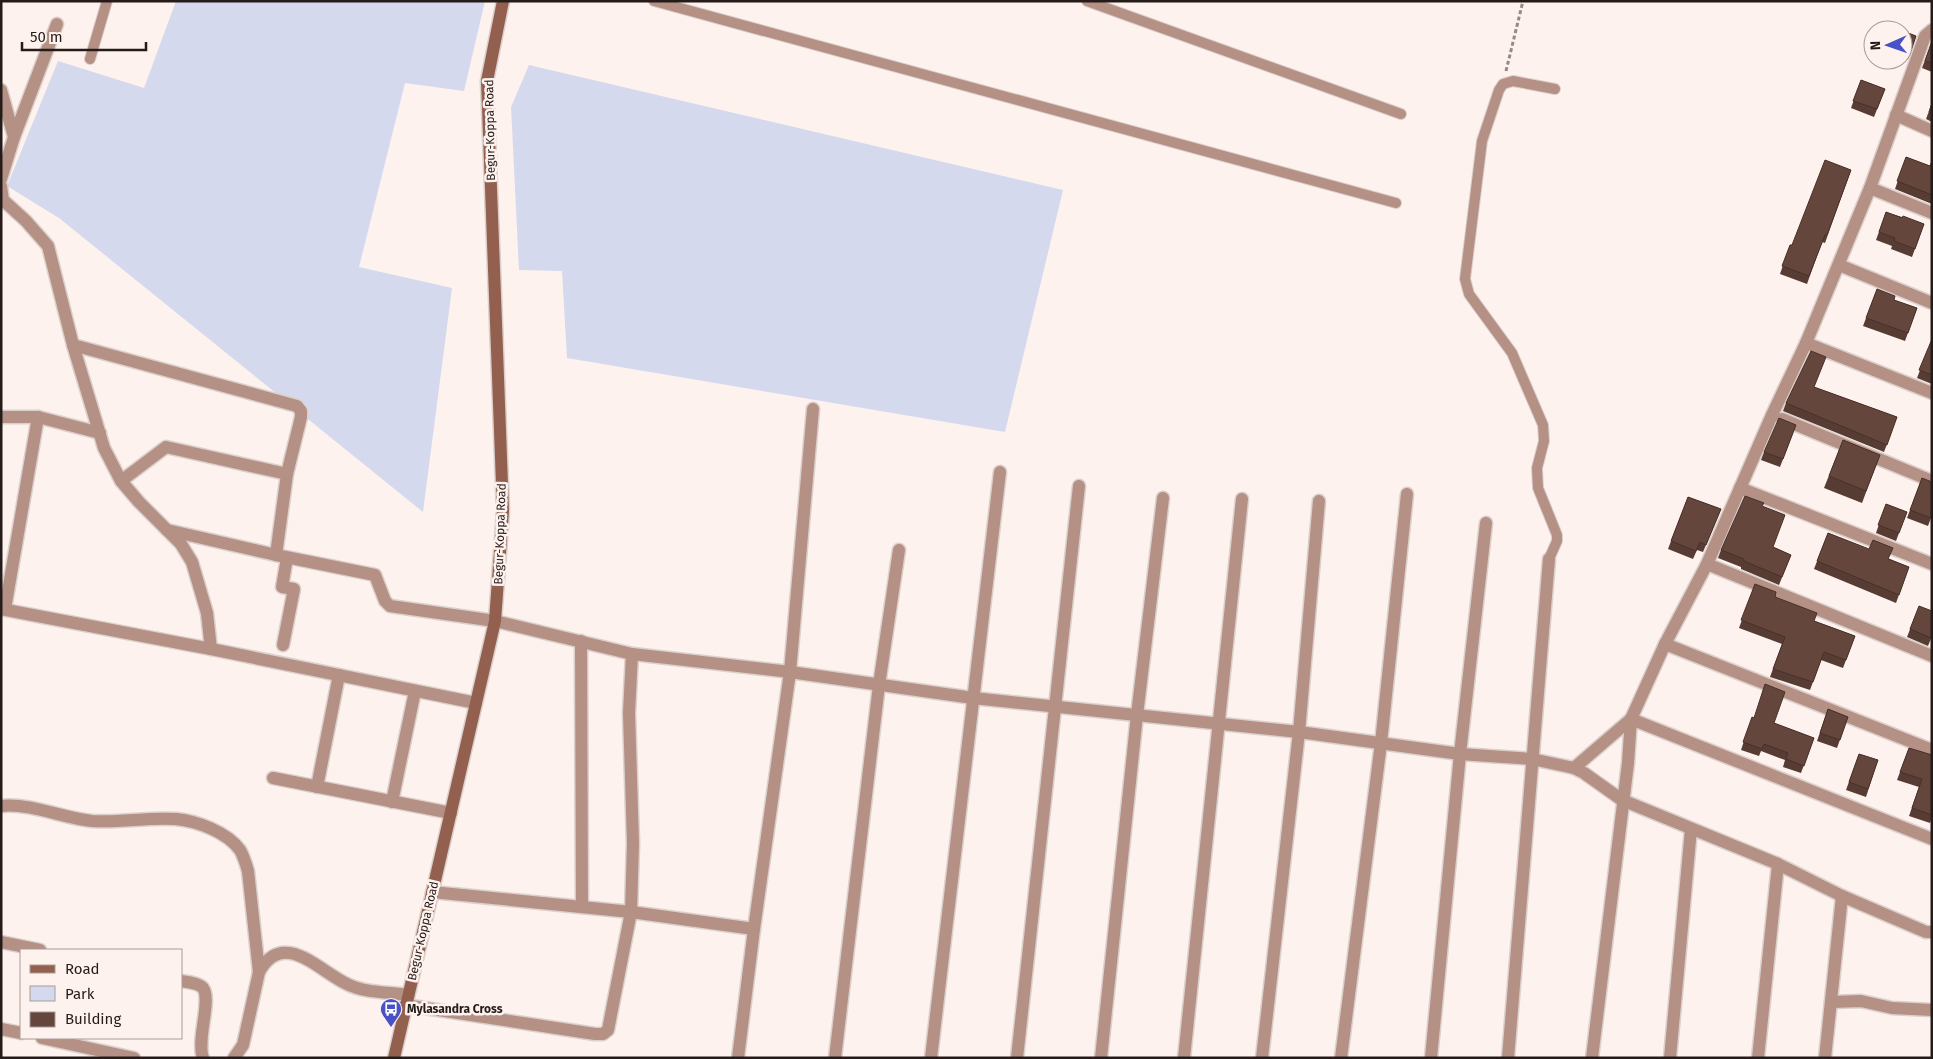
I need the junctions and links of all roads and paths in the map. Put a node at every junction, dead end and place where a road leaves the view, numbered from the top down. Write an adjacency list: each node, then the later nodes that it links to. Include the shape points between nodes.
1 (108, 1): 8 (lane)
2 (503, 1): 50 (main road, Begur-Koppa Road, via 487,81 503,511)
3 (654, 1): 19 (lane)
4 (1087, 1): 12 (lane)
5 (1523, 1): 9 (path)
6 (57, 24): 15 (street)
7 (1932, 30): 13 (street, via 1924,36)
8 (90, 59)
9 (1503, 84): 11 (lane, via 1513,81); 46 (lane, via 1482,141 1465,279 1469,294 1512,353 1543,426 1544,440 1537,468 1538,488 1557,535)
10 (1, 90): 15 (street)
11 (1555, 90)
12 (1400, 114)
13 (1896, 115): 14 (street); 18 (street)
14 (1932, 130)
15 (14, 136): 16 (street)
16 (1, 179)
17 (1, 186): 20 (street)
18 (1870, 188): 21 (street); 22 (street)
19 (1396, 203)
20 (2, 205): 25 (street, via 26,221 48,246)
21 (1932, 213)
22 (1839, 265): 23 (street); 24 (street)
23 (1932, 303)
24 (1806, 343): 26 (street); 28 (street)
25 (73, 345): 31 (street); 33 (street, via 297,406 301,417)
26 (1932, 393)
27 (812, 409): 57 (street)
28 (1772, 415): 35 (street); 37 (street)
29 (1, 417): 30 (street)
30 (38, 417): 31 (street); 49 (street)
31 (100, 433): 34 (street)
32 (1000, 472): 61 (street)
33 (287, 474): 34 (street, via 166,447); 45 (street)
34 (121, 481): 43 (street)
35 (1932, 481)
36 (1079, 486): 63 (street)
37 (1740, 488): 47 (street); 48 (street)
38 (1407, 494): 68 (street)
39 (1163, 498): 64 (street)
40 (1242, 500): 66 (street)
41 (1319, 501): 67 (street)
42 (1486, 524): 70 (street)
43 (167, 530): 45 (street); 54 (street, via 192,562 207,613)
44 (899, 550): 59 (street)
45 (282, 556): 50 (street, via 374,575 384,602 390,606); 53 (street, via 282,587 294,588)
46 (1549, 559): 71 (street)
47 (1707, 564): 52 (street); 56 (street)
48 (1932, 564)
49 (3, 609): 54 (street)
50 (495, 621): 51 (street); 62 (main road, Begur-Koppa Road)
51 (581, 642): 55 (street); 84 (street)
52 (1665, 644): 65 (street); 69 (street)
53 (283, 645)
54 (211, 649): 58 (street)
55 (632, 654): 57 (street); 85 (street, via 628,713 633,844)
56 (1932, 656)
57 (790, 672): 59 (street); 86 (street)
58 (339, 675): 60 (street); 74 (street)
59 (879, 684): 61 (street); 103 (street)
60 (414, 691): 62 (street); 76 (street)
61 (972, 698): 63 (street); 104 (street)
62 (476, 704): 78 (main road, Begur-Koppa Road)
63 (1056, 707): 64 (street); 105 (street)
64 (1137, 715): 66 (street); 106 (street)
65 (1631, 719): 72 (street); 75 (street); 80 (street)
66 (1217, 724): 67 (street); 107 (street)
67 (1299, 732): 68 (street); 108 (street)
68 (1381, 743): 70 (street); 109 (street)
69 (1932, 750)
70 (1460, 754): 71 (street); 110 (street)
71 (1532, 759): 72 (street); 111 (street)
72 (1574, 768): 75 (street)
73 (273, 778): 74 (street)
74 (317, 787): 76 (street)
75 (1622, 800): 79 (street); 112 (street)
76 (392, 802): 78 (street)
77 (1, 806): 90 (street, via 32,808 92,821 176,819 214,830 233,842 248,871)
78 (451, 813): 82 (main road, Begur-Koppa Road)
79 (1690, 829): 81 (street); 113 (street)
80 (1932, 838)
81 (1778, 864): 83 (street); 114 (street)
82 (432, 892): 84 (street); 92 (main road, Begur-Koppa Road)
83 (1842, 896): 87 (street); 93 (street)
84 (582, 907): 85 (street)
85 (631, 912): 86 (street); 92 (street, via 610,1024 603,1034)
86 (754, 928): 102 (street)
87 (1932, 932)
88 (1, 942): 89 (street)
89 (35, 949)
90 (258, 972): 92 (street, via 273,956 285,953 298,955 347,984); 100 (street, via 243,1045)
91 (182, 981): 99 (street, via 204,988 206,996 200,1044)
92 (406, 1000): 101 (main road, Begur-Koppa Road)
93 (1831, 1002): 94 (street); 115 (street)
94 (1932, 1010)
95 (1, 1029): 96 (street)
96 (20, 1033)
97 (47, 1039): 98 (street)
98 (134, 1058)
99 (203, 1058)
100 (234, 1058)
101 (394, 1058)
102 (738, 1058)
103 (835, 1058)
104 (931, 1058)
105 (1017, 1058)
106 (1101, 1058)
107 (1184, 1058)
108 (1262, 1058)
109 (1341, 1058)
110 (1431, 1058)
111 (1508, 1058)
112 (1592, 1058)
113 (1670, 1058)
114 (1758, 1058)
115 (1825, 1058)

